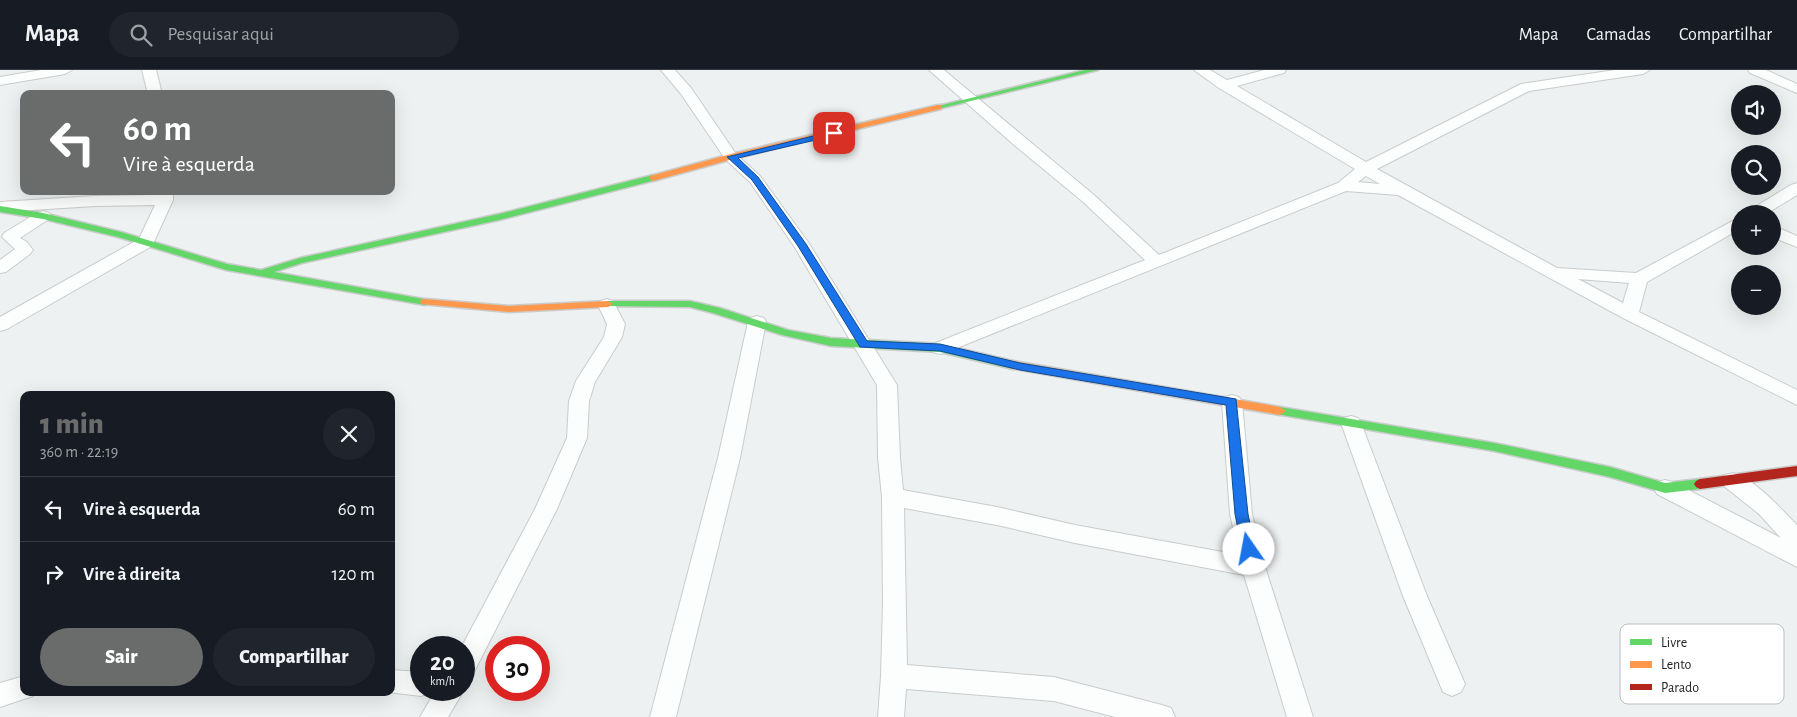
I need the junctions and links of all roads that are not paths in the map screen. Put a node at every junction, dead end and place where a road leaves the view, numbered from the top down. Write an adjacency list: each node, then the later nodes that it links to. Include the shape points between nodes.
1 (65, 70): 10 (street)
2 (148, 70): 13 (street)
3 (668, 70): 15 (street)
4 (936, 70): 14 (street)
5 (1094, 70): 14 (street)
6 (1201, 70): 11 (street)
7 (1279, 70): 11 (street)
8 (1643, 70): 16 (street, via 1526,87)
9 (1755, 70): 12 (street)
10 (0, 81)
11 (1224, 85): 16 (street)
12 (1797, 88)
13 (154, 90)
14 (971, 101): 15 (street); 28 (street, via 1088,198)
15 (732, 157): 31 (street, via 500,217 300,261); 37 (street, via 755,178)
16 (1366, 168): 17 (street); 19 (street)
17 (1344, 186): 19 (street); 28 (street)
18 (1797, 188): 21 (street)
19 (1403, 191): 30 (street)
20 (165, 196): 22 (street); 26 (street)
21 (1769, 205)
22 (0, 208): 23 (street)
23 (42, 216): 26 (street); 29 (street, via 10,237 24,250)
24 (1731, 227): 32 (street)
25 (1781, 234): 27 (street)
26 (146, 242): 31 (street); 36 (street)
27 (1797, 242)
28 (1157, 262): 38 (street)
29 (0, 268)
30 (1552, 271): 32 (street); 34 (street)
31 (259, 274): 33 (street, via 436,304 509,309)
32 (1639, 280): 34 (street)
33 (607, 305): 35 (street, via 690,304); 49 (street, via 616,324 613,337 586,381 579,402 577,438 546,509)
34 (1629, 314): 39 (street)
35 (758, 322): 37 (street, via 786,333); 58 (street, via 729,458)
36 (0, 325)
37 (864, 345): 38 (street); 45 (street, via 887,385)
38 (940, 348): 40 (street, via 1020,367)
39 (1797, 398)
40 (1232, 402): 41 (street); 48 (street, via 1241,514)
41 (1351, 423): 44 (street, via 1494,447 1610,472); 53 (street, via 1415,596)
42 (1797, 472): 43 (street)
43 (1733, 482): 44 (street); 46 (street, via 1766,508)
44 (1665, 488): 47 (street)
45 (893, 497): 48 (street); 50 (street)
46 (1797, 540)
47 (1797, 556)
48 (1253, 567): 61 (street)
49 (475, 645)
50 (894, 676): 59 (street); 60 (street, via 1054,689)
51 (395, 682): 52 (street)
52 (410, 683)
53 (1452, 684)
54 (20, 689): 55 (street)
55 (0, 695)
56 (444, 701): 57 (street)
57 (433, 717)
58 (663, 717)
59 (891, 717)
60 (1162, 717)
61 (1300, 717)

